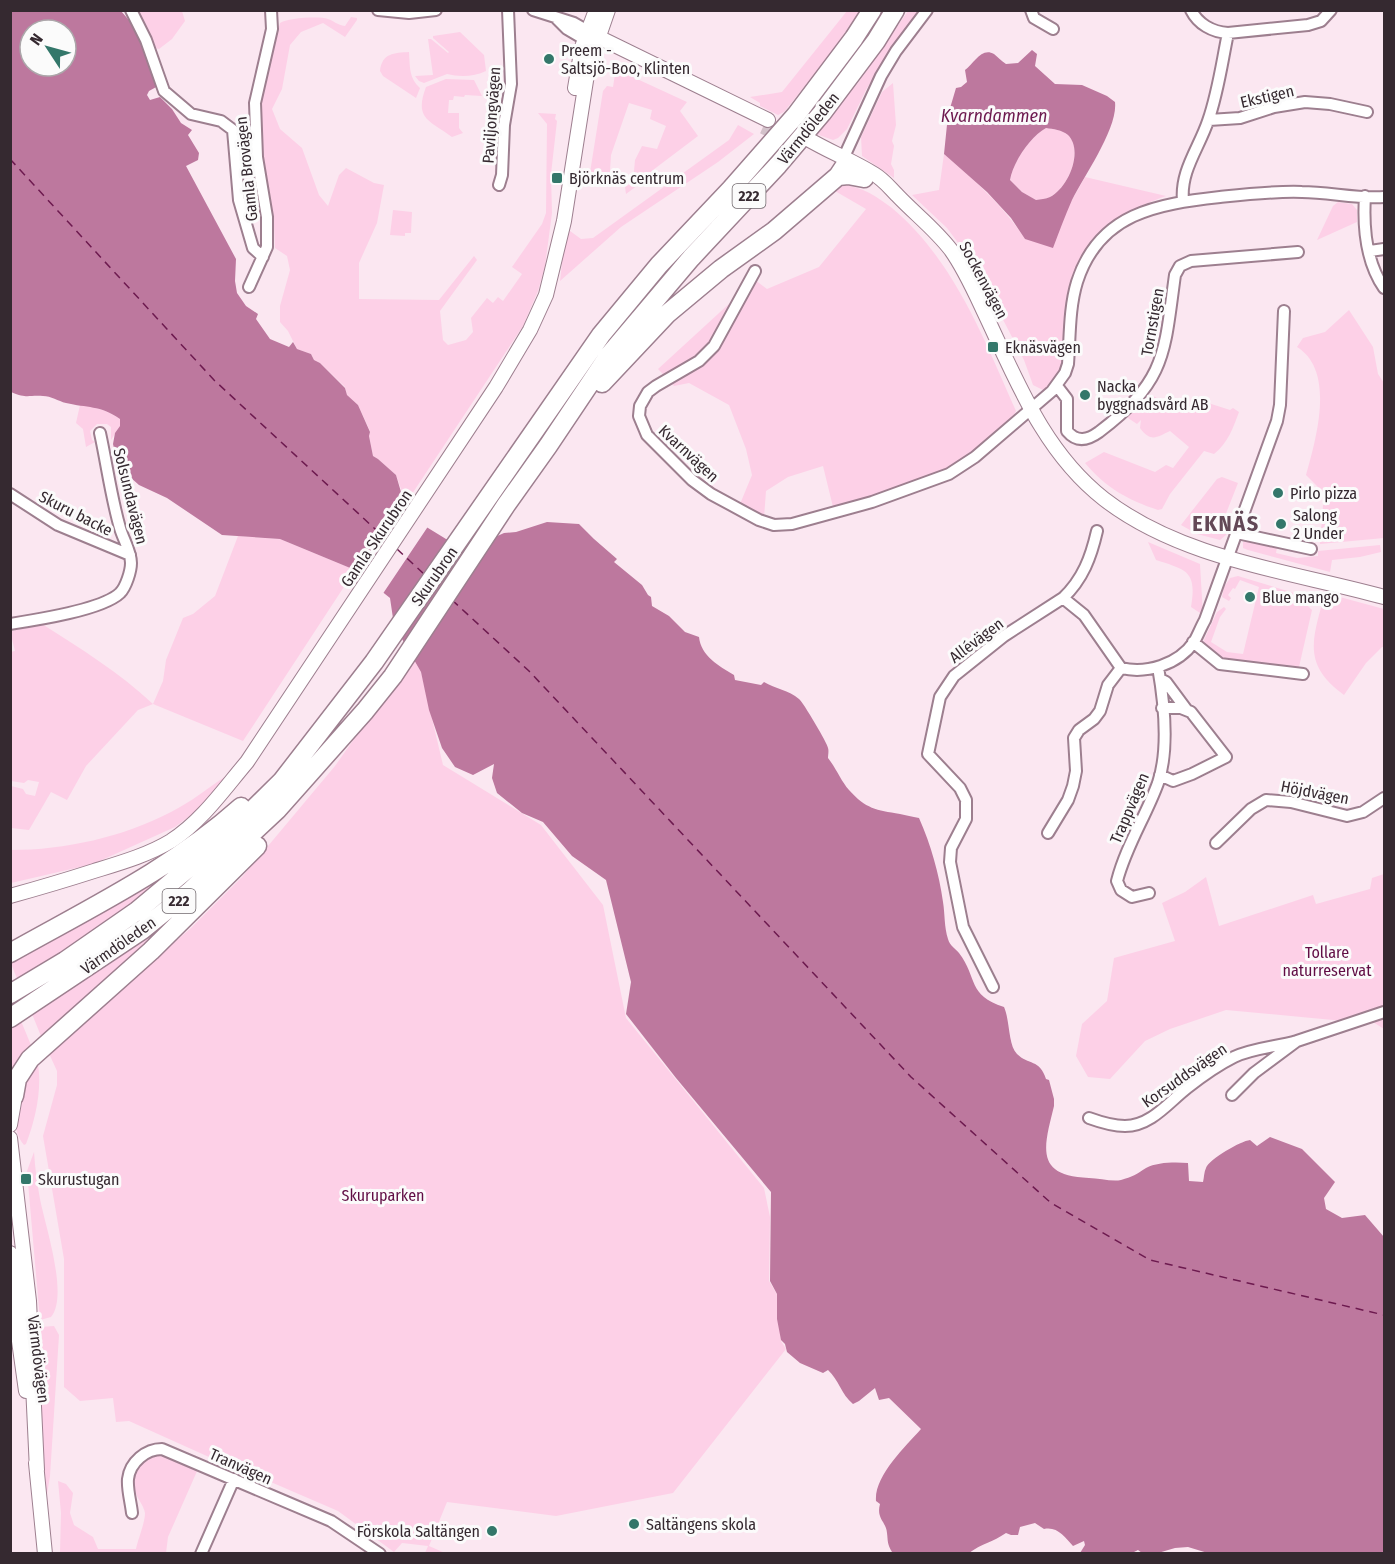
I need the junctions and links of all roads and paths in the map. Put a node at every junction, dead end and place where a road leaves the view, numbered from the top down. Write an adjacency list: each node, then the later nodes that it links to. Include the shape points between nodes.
1 (131, 10): 32 (street, via 165,91 191,114 234,130 239,200 253,248)
2 (271, 10): 32 (street, Gamla Brovägen, via 272,29 255,103 257,157 267,231)
3 (378, 10): 4 (street)
4 (436, 10)
5 (508, 10): 24 (street, Paviljongvägen, via 511,84)
6 (533, 10): 17 (street)
7 (596, 10): 17 (main road)
8 (608, 10): 17 (main road)
9 (872, 10): 37 (highway, Värmdöleden / 222, via 796,115 634,293)
10 (895, 10): 38 (highway, Värmdöleden / 222, via 822,113 642,314)
11 (927, 10): 22 (street, via 888,64)
12 (1031, 10): 15 (street, via 1034,18)
13 (1191, 10): 16 (street, via 1204,25)
14 (1331, 10): 16 (street, via 1321,21 1308,26)
15 (1053, 29)
16 (1228, 33): 19 (street)
17 (591, 39): 20 (main road); 63 (main road, Gamla Skurubron, via 574,90 564,221 546,295 490,397 247,762 206,812 172,840)
18 (1367, 112): 19 (street, Ekstigen, via 1305,102 1240,118)
19 (1209, 120): 28 (street, via 1184,176)
20 (765, 123)
21 (804, 141): 22 (main road, Sockenvägen)
22 (841, 164): 23 (highway, via 848,175); 25 (main road, Sockenvägen, via 872,173); 38 (highway, via 800,209 667,314)
23 (864, 177): 25 (main road, Sockenvägen)
24 (499, 185)
25 (897, 195): 40 (main road, Sockenvägen, via 951,251)
26 (1365, 196): 27 (street); 28 (street, via 1264,192); 31 (street, via 1364,228)
27 (1384, 196)
28 (1183, 201): 39 (street, via 1127,219 1091,254 1074,293 1068,364)
29 (1384, 249): 31 (street)
30 (1298, 252): 39 (street, Tornstigen, via 1191,261 1180,266 1175,275 1158,369 1142,394 1093,437 1080,440 1067,431 1067,399)
31 (1370, 252): 35 (street, via 1372,266)
32 (263, 257): 34 (street, Gamla Brovägen)
33 (755, 270): 40 (street, Kvarnvägen, via 708,354 648,392 639,416 646,435 692,480 759,520 774,525 792,524 872,502 949,474)
34 (249, 287)
35 (1384, 288)
36 (1284, 311): 44 (street, via 1277,421)
37 (580, 365): 59 (highway, Skurubron / 222)
38 (600, 378): 59 (highway, Skurubron / 222, via 506,505 331,763)
39 (1057, 386): 40 (street)
40 (1030, 410): 47 (main road, Sockenvägen, via 1048,439 1103,498 1164,535)
41 (100, 433): 46 (street, Solsundavägen, via 120,529)
42 (10, 494): 46 (street, Skuru backe, via 58,525)
43 (1097, 531): 49 (street, Allévägen, via 1085,569)
44 (1237, 533): 45 (street); 47 (street)
45 (1311, 549)
46 (130, 555): 50 (street, Solsundavägen, via 128,578 121,592 87,608)
47 (1227, 557): 48 (main road, Sockenvägen); 51 (street)
48 (1384, 597)
49 (1063, 598): 52 (street, via 1084,615); 68 (street, Allévägen, via 1004,636 954,676 939,697 928,748 928,754 960,788 966,800 966,819 951,848 950,862 963,927)
50 (10, 624)
51 (1194, 642): 53 (street); 54 (street, via 1220,664)
52 (1121, 668): 53 (street); 61 (street, via 1108,685 1100,711 1074,738 1073,786)
53 (1158, 668): 55 (street, Trappvägen)
54 (1304, 674)
55 (1160, 679): 56 (street, Trappvägen); 57 (street)
56 (1162, 708): 57 (street); 58 (street, Trappvägen, via 1164,756)
57 (1186, 709): 58 (street, via 1226,757 1173,781)
58 (1160, 775): 65 (street, Trappvägen, via 1117,881 1121,890 1132,897)
59 (289, 785): 67 (highway, via 228,818 156,871); 69 (highway, Värmdöleden / 222, via 108,932); 71 (highway, Värmdöleden / 222, via 251,836 189,892 142,930); 74 (highway, via 196,909 40,1049 17,1079)
60 (1384, 798): 62 (street, Höjdvägen, via 1347,816 1266,800)
61 (1048, 833)
62 (1216, 843)
63 (92, 872): 64 (main road); 66 (main road)
64 (10, 888)
65 (1149, 893)
66 (10, 896)
67 (10, 953)
68 (993, 987)
69 (10, 994)
70 (1384, 1012): 72 (street, Korsuddsvägen)
71 (10, 1018)
72 (1297, 1041): 73 (street, Korsuddsvägen); 75 (street, Korsuddsvägen, via 1232,1058 1137,1125 1102,1123)
73 (1232, 1095)
74 (12, 1100): 76 (main road)
75 (1089, 1118)
76 (10, 1125)
77 (10, 1138): 78 (main road, Värmdövägen)
78 (13, 1184): 80 (main road, Värmdövägen, via 30,1301)
79 (10, 1253): 80 (main road, Värmdövägen)
80 (37, 1470): 83 (main road, Värmdövägen)
81 (234, 1479): 82 (street, Tranvägen, via 170,1451 155,1449 142,1456 131,1470 128,1480); 84 (street); 85 (street, Tranvägen, via 331,1521)
82 (132, 1513)
83 (45, 1554)
84 (201, 1554)
85 (380, 1554)

